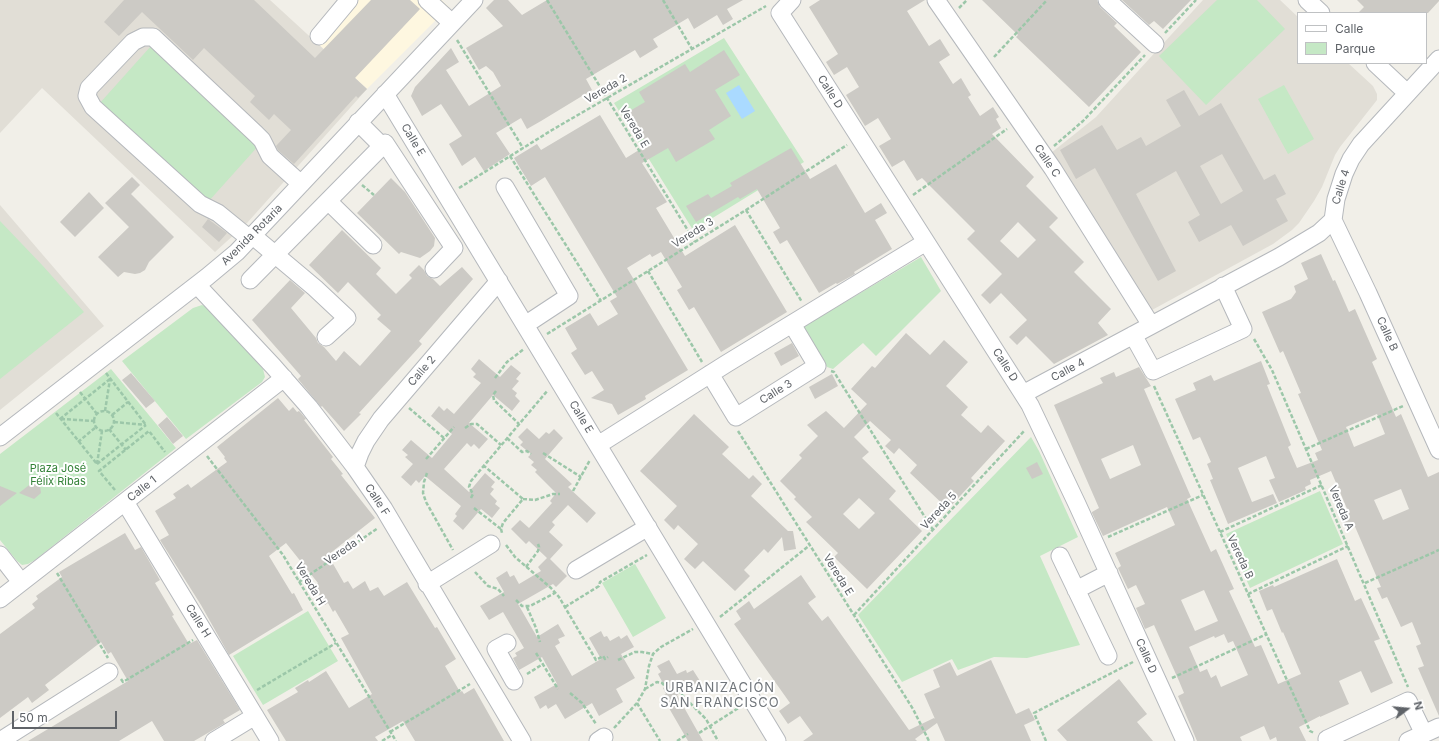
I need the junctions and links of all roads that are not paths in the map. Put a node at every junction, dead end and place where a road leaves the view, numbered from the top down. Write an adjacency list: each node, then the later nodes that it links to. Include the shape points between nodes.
1 (349, 0): 10 (street)
2 (427, 0): 9 (street)
3 (474, 0): 9 (street, Avenida Rotaria)
4 (792, 0): 23 (street, Calle D, via 775,8)
5 (936, 0): 33 (street, Calle C, via 1043,155)
6 (1107, 0): 11 (street)
7 (1307, 0): 8 (street)
8 (1320, 12)
9 (450, 24): 15 (street, Avenida Rotaria)
10 (319, 36)
11 (1155, 44)
12 (1439, 59): 14 (street, Calle 4)
13 (1375, 64): 14 (street)
14 (1407, 93): 21 (street, Calle 4, via 1350,159 1336,199)
15 (385, 94): 16 (street, Avenida Rotaria); 28 (street, Calle E)
16 (358, 122): 17 (street); 18 (street, Avenida Rotaria)
17 (382, 146): 20 (street); 26 (street, via 385,143 454,248)
18 (301, 184): 22 (street, Avenida Rotaria); 22 (street, via 270,156 256,134 153,37 143,37 133,42 89,88 87,96 93,106 200,204 218,213)
19 (505, 187): 32 (street, via 569,296)
20 (328, 201): 24 (street); 25 (street)
21 (1332, 220): 30 (street, Calle 4, via 1319,233); 41 (street, Calle B, via 1365,286)
22 (251, 237): 25 (street); 29 (street, Avenida Rotaria, via 226,262)
23 (926, 242): 31 (street); 38 (street, Calle D)
24 (373, 245)
25 (275, 255): 27 (street); 35 (street, via 347,318)
26 (434, 269)
27 (250, 280)
28 (499, 281): 32 (street, Calle E); 42 (street, Calle 2, via 381,419 366,440)
29 (197, 285): 37 (street, Calle F); 39 (street, Avenida Rotaria)
30 (1223, 286): 33 (street, Calle 4); 34 (street, via 1243,329 1153,371)
31 (792, 324): 36 (street); 36 (street, Calle 3, via 818,366 736,417)
32 (525, 325): 40 (street, Calle E)
33 (1151, 325): 34 (street, Calle 4)
34 (1133, 335): 38 (street, Calle 4)
35 (326, 337)
36 (710, 374): 40 (street)
37 (284, 378): 42 (street, Calle F); 43 (street, Calle 1)
38 (1023, 394): 49 (street, Calle D, via 1037,418)
39 (0, 437)
40 (598, 445): 44 (street, Calle E)
41 (1439, 450)
42 (355, 467): 51 (street, Calle F, via 390,519)
43 (125, 502): 50 (street, Calle 1); 60 (street, Calle H)
44 (648, 527): 48 (street); 67 (street, Calle E)
45 (499, 540): 51 (street)
46 (0, 555): 50 (street)
47 (1060, 556): 52 (street)
48 (576, 570)
49 (1109, 573): 52 (street); 68 (street, Calle D)
50 (21, 582): 53 (street, Calle 1)
51 (428, 584): 58 (street, Calle F)
52 (1076, 590): 55 (street)
53 (0, 599)
54 (507, 643): 56 (street, via 496,649)
55 (1108, 656)
56 (504, 664): 58 (street); 59 (street)
57 (115, 673): 63 (street)
58 (483, 676): 66 (street, Calle F)
59 (514, 681)
60 (255, 716): 64 (street); 65 (street, Calle H)
61 (1432, 730): 62 (street, via 1408,701); 69 (street)
62 (1328, 740)
63 (0, 741)
64 (214, 741)
65 (270, 741)
66 (522, 741)
67 (777, 741)
68 (1185, 741)
69 (1408, 741)

